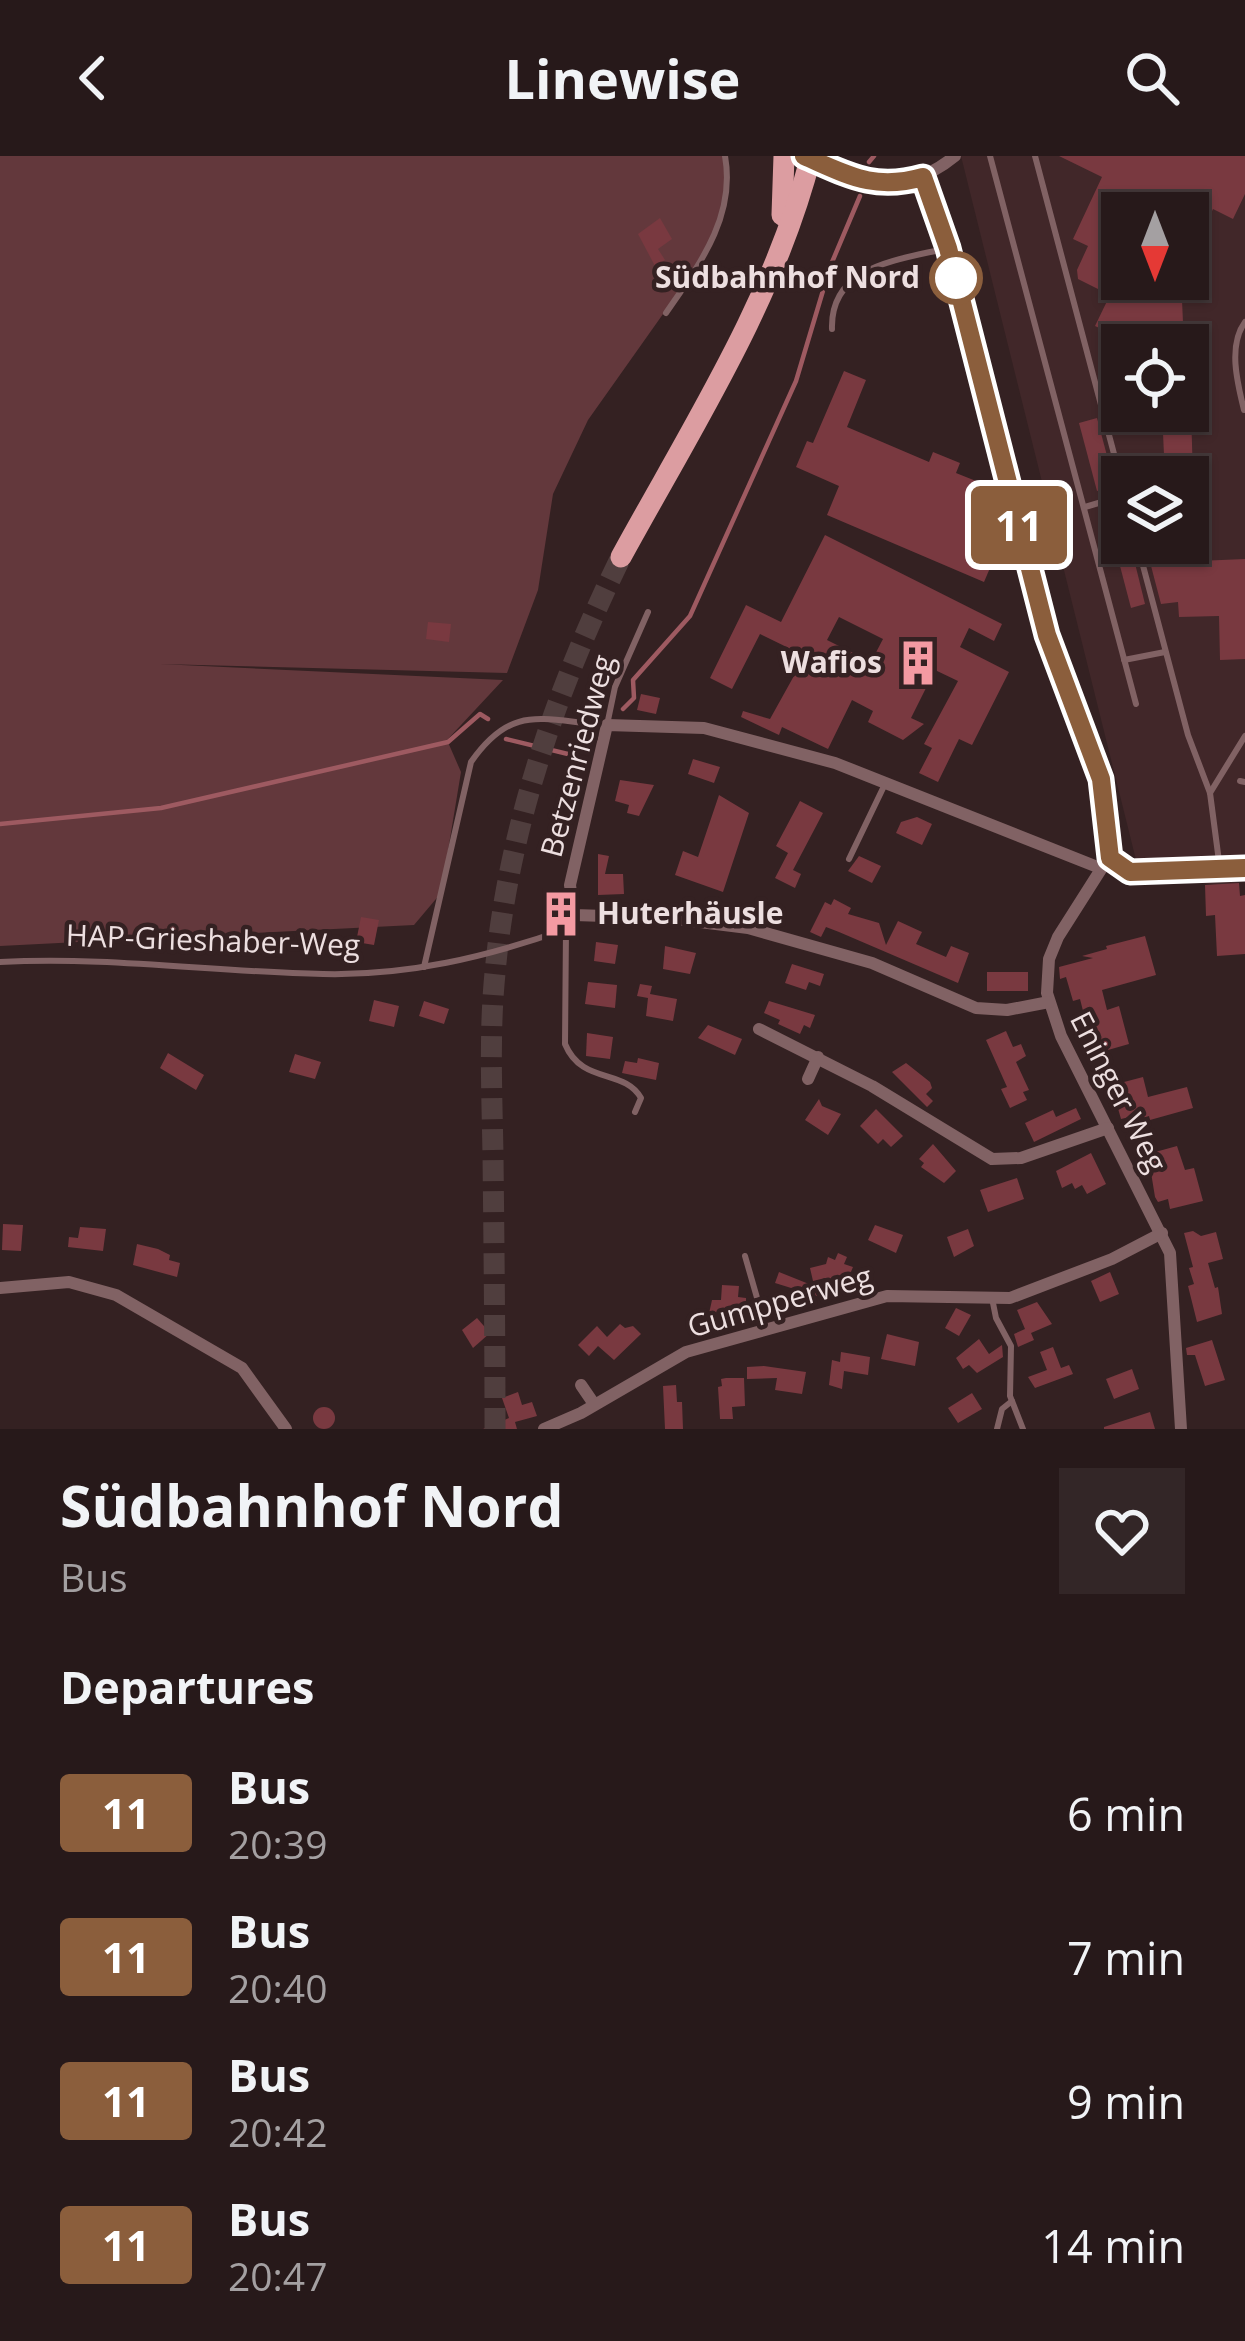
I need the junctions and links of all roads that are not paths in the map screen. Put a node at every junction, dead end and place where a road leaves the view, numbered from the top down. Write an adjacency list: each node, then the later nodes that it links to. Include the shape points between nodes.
1 (725, 156): 13 (lane, via 724,212)
2 (784, 156): 10 (main road)
3 (794, 156): 10 (main road)
4 (807, 156): 9 (street, bridge, via 884,184); 11 (main road)
5 (826, 156): 11 (main road)
6 (956, 156): 9 (street)
7 (990, 156): 19 (lane)
8 (1035, 156): 17 (lane)
9 (923, 177): 12 (street)
10 (784, 194): 11 (main road)
11 (778, 248): 20 (main road, via 725,374)
12 (948, 248): 15 (lane, via 848,281 832,308); 31 (street, via 1047,635 1101,779)
13 (666, 313)
14 (1245, 322): 16 (lane, via 1235,377)
15 (832, 329)
16 (1244, 410)
17 (1115, 456)
18 (1101, 502): 19 (lane)
19 (1085, 507): 24 (lane)
20 (622, 557)
21 (1142, 564): 23 (lane)
22 (648, 612): 26 (lane, Betzenriedweg)
23 (1165, 652): 24 (lane); 29 (lane)
24 (1124, 660): 25 (lane)
25 (1136, 704)
26 (607, 725): 28 (street, via 722,731); 34 (street, Betzenriedweg, via 570,885); 37 (lane, via 535,715 491,735 471,762)
27 (1245, 736): 29 (lane)
28 (886, 781): 30 (lane); 31 (street)
29 (1210, 794): 32 (lane)
30 (849, 859)
31 (1105, 863): 32 (street, via 1130,872); 38 (street, via 1053,948)
32 (1220, 868): 33 (street)
33 (1245, 868)
34 (574, 916): 35 (lane); 38 (street, Eninger Weg, via 748,928 851,956 976,1008)
35 (566, 929): 37 (lane, HAP-Grieshaber-Weg); 42 (lane, via 565,1044 583,1069 634,1087 641,1098)
36 (0, 962): 37 (lane, HAP-Grieshaber-Weg, via 56,958 327,974)
37 (424, 967)
38 (1048, 1002): 43 (street, Eninger Weg)
39 (759, 1029): 40 (street)
40 (818, 1057): 41 (street); 43 (street, via 992,1159 1022,1158)
41 (808, 1078)
42 (635, 1112)
43 (1108, 1127): 44 (street, Eninger Weg)
44 (1162, 1233): 47 (street, Gumpperweg, via 1019,1295); 56 (street, Eninger Weg, via 1172,1261)
45 (746, 1256): 48 (lane)
46 (0, 1288): 52 (street, via 69,1282 116,1295 242,1368)
47 (992, 1298): 48 (street, Gumpperweg, via 887,1296); 50 (lane, via 1011,1346)
48 (766, 1328): 51 (street, Gumpperweg, via 672,1358)
49 (581, 1385): 51 (street)
50 (1012, 1401): 54 (lane); 55 (lane)
51 (594, 1404): 53 (street, Gumpperweg)
52 (286, 1429)
53 (544, 1429)
54 (997, 1429)
55 (1023, 1429)
56 (1181, 1429)

